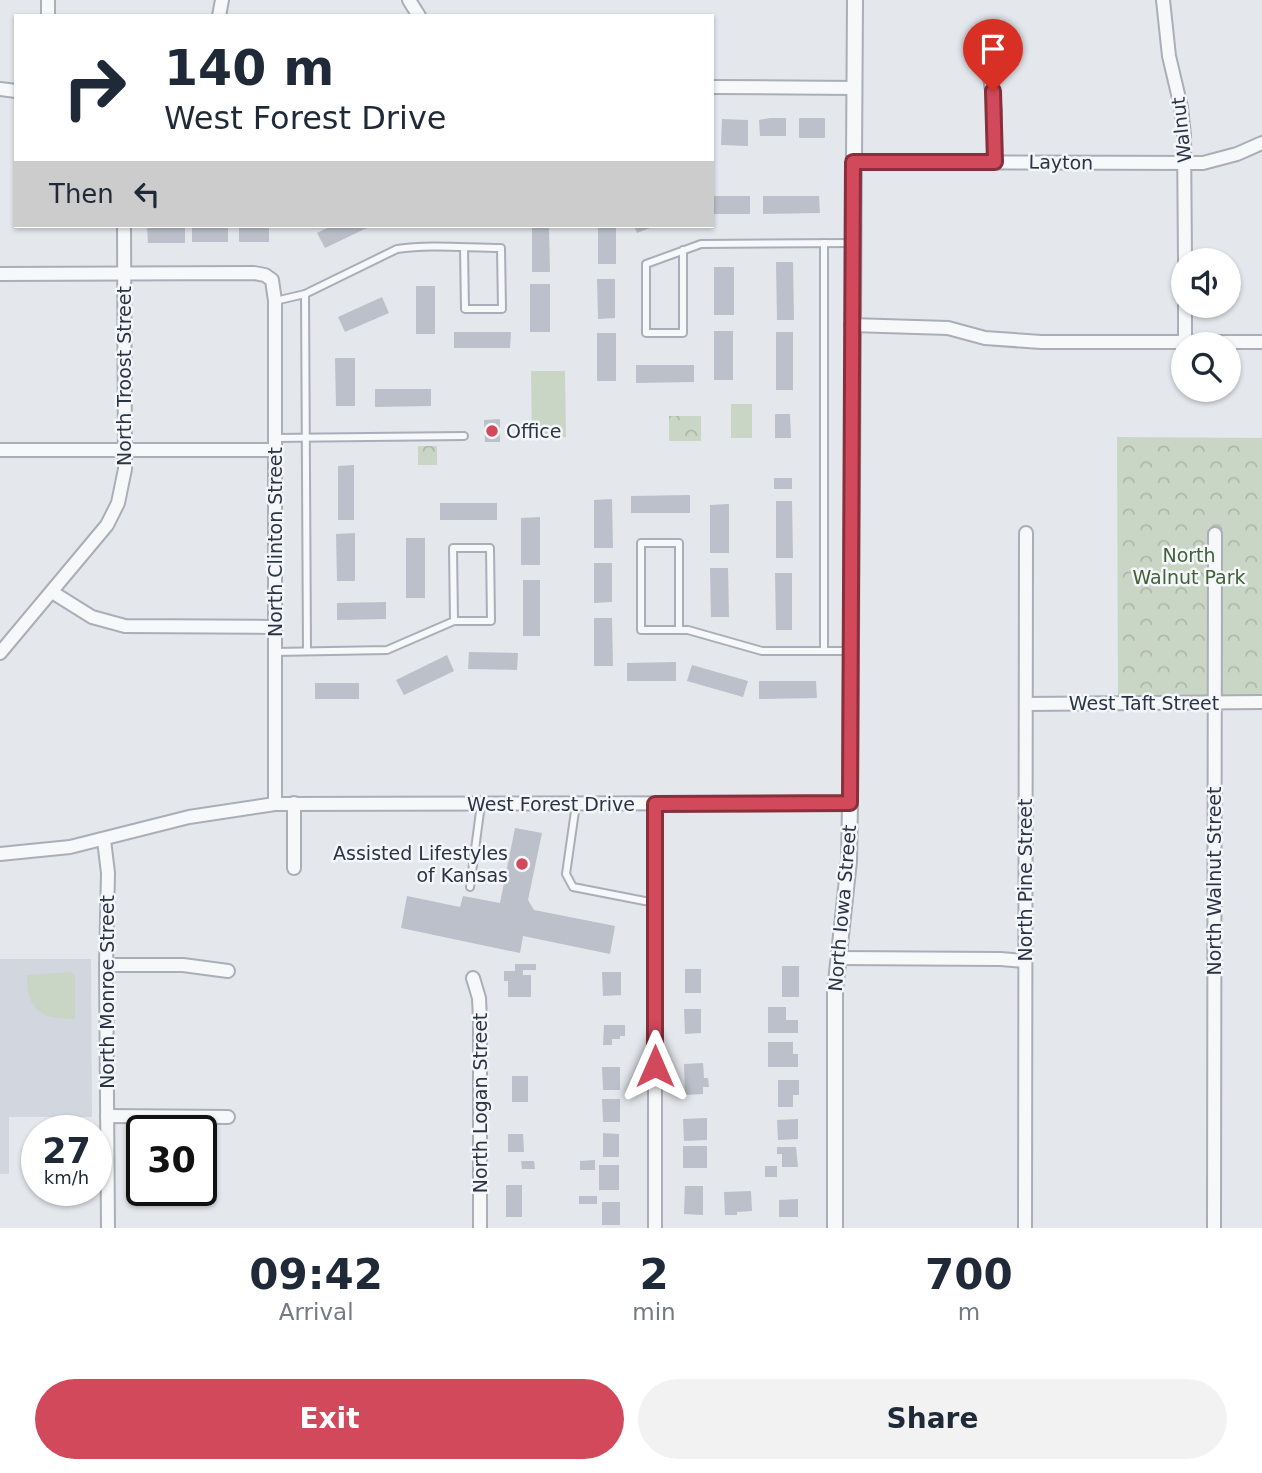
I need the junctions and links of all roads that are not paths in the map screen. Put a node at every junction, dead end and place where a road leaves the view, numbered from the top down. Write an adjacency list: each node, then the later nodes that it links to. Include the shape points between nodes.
1 (855, 0): 5 (street, North Iowa Street)
2 (1163, 0): 9 (street, Walnut, via 1181,107)
3 (989, 70): 8 (street)
4 (714, 87): 5 (street)
5 (854, 88): 7 (street, North Iowa Street)
6 (1262, 143): 9 (street, Layton, via 1221,159)
7 (853, 162): 8 (street, Layton); 12 (street, North Iowa Street)
8 (995, 162): 9 (street, Layton)
9 (1185, 164): 14 (street, Walnut)
10 (124, 228): 17 (street, North Troost Street)
11 (824, 243): 12 (lane); 15 (lane, via 701,244); 36 (lane)
12 (852, 243): 20 (street, North Iowa Street)
13 (464, 247): 13 (lane, via 465,309 502,309 501,248); 18 (lane, via 397,249)
14 (1185, 248)
15 (683, 250): 15 (lane, via 646,264 646,333 683,333)
16 (0, 274): 17 (street)
17 (125, 274): 19 (street, North Clinton Street, via 254,273 272,280); 28 (street, North Troost Street)
18 (305, 294): 19 (lane); 25 (lane)
19 (275, 300): 26 (street, North Clinton Street)
20 (851, 325): 21 (street, via 948,328 985,338 1041,342); 37 (street, North Iowa Street)
21 (1171, 342)
22 (1241, 342): 23 (street)
23 (1262, 342)
24 (464, 436): 25 (lane)
25 (307, 438): 26 (lane); 35 (lane)
26 (275, 444): 28 (street); 33 (street, North Clinton Street)
27 (0, 450): 28 (street)
28 (125, 450): 31 (street, North Troost Street, via 122,488 107,525)
29 (1026, 533): 42 (street, North Pine Street)
30 (1215, 534): 40 (street, North Walnut Street)
31 (52, 592): 33 (street, via 92,617 125,626); 39 (street, North Troost Street)
32 (454, 621): 32 (lane, via 491,621 490,548 453,548); 35 (lane, via 387,650)
33 (275, 627): 38 (street, North Clinton Street)
34 (679, 630): 34 (lane, via 641,630 641,543 679,543); 36 (lane, via 762,651)
35 (307, 651): 38 (lane)
36 (824, 651): 37 (lane)
37 (849, 651): 44 (street, North Iowa Street)
38 (275, 652): 45 (street, North Clinton Street)
39 (0, 653)
40 (1215, 702): 41 (street, West Taft Street); 42 (street, West Taft Street); 68 (street, North Walnut Street)
41 (1262, 702)
42 (1026, 704): 55 (street, North Pine Street)
43 (294, 803): 45 (street, West Forest Drive); 46 (street, West Forest Drive); 51 (street)
44 (850, 803): 48 (street, West Forest Drive); 54 (street, North Iowa Street)
45 (275, 804): 49 (street, West Forest Drive, via 190,817)
46 (481, 804): 47 (street, West Forest Drive); 52 (lane)
47 (576, 804): 48 (street, West Forest Drive); 53 (lane, via 566,874 573,887)
48 (655, 804): 53 (street)
49 (104, 840): 50 (street, West Forest Drive); 56 (street, North Monroe Street)
50 (0, 854)
51 (294, 868)
52 (470, 887)
53 (655, 904): 65 (street)
54 (838, 958): 55 (street); 66 (street, North Iowa Street)
55 (1024, 961): 67 (street, North Pine Street)
56 (106, 965): 57 (street, via 183,965); 59 (street, North Monroe Street)
57 (228, 971)
58 (474, 978): 64 (street, North Logan Street, via 480,1019)
59 (107, 1115)
60 (112, 1116): 61 (street)
61 (228, 1117)
62 (108, 1206): 63 (street, North Monroe Street)
63 (108, 1228)
64 (480, 1228)
65 (655, 1228)
66 (835, 1228)
67 (1025, 1228)
68 (1214, 1228)

